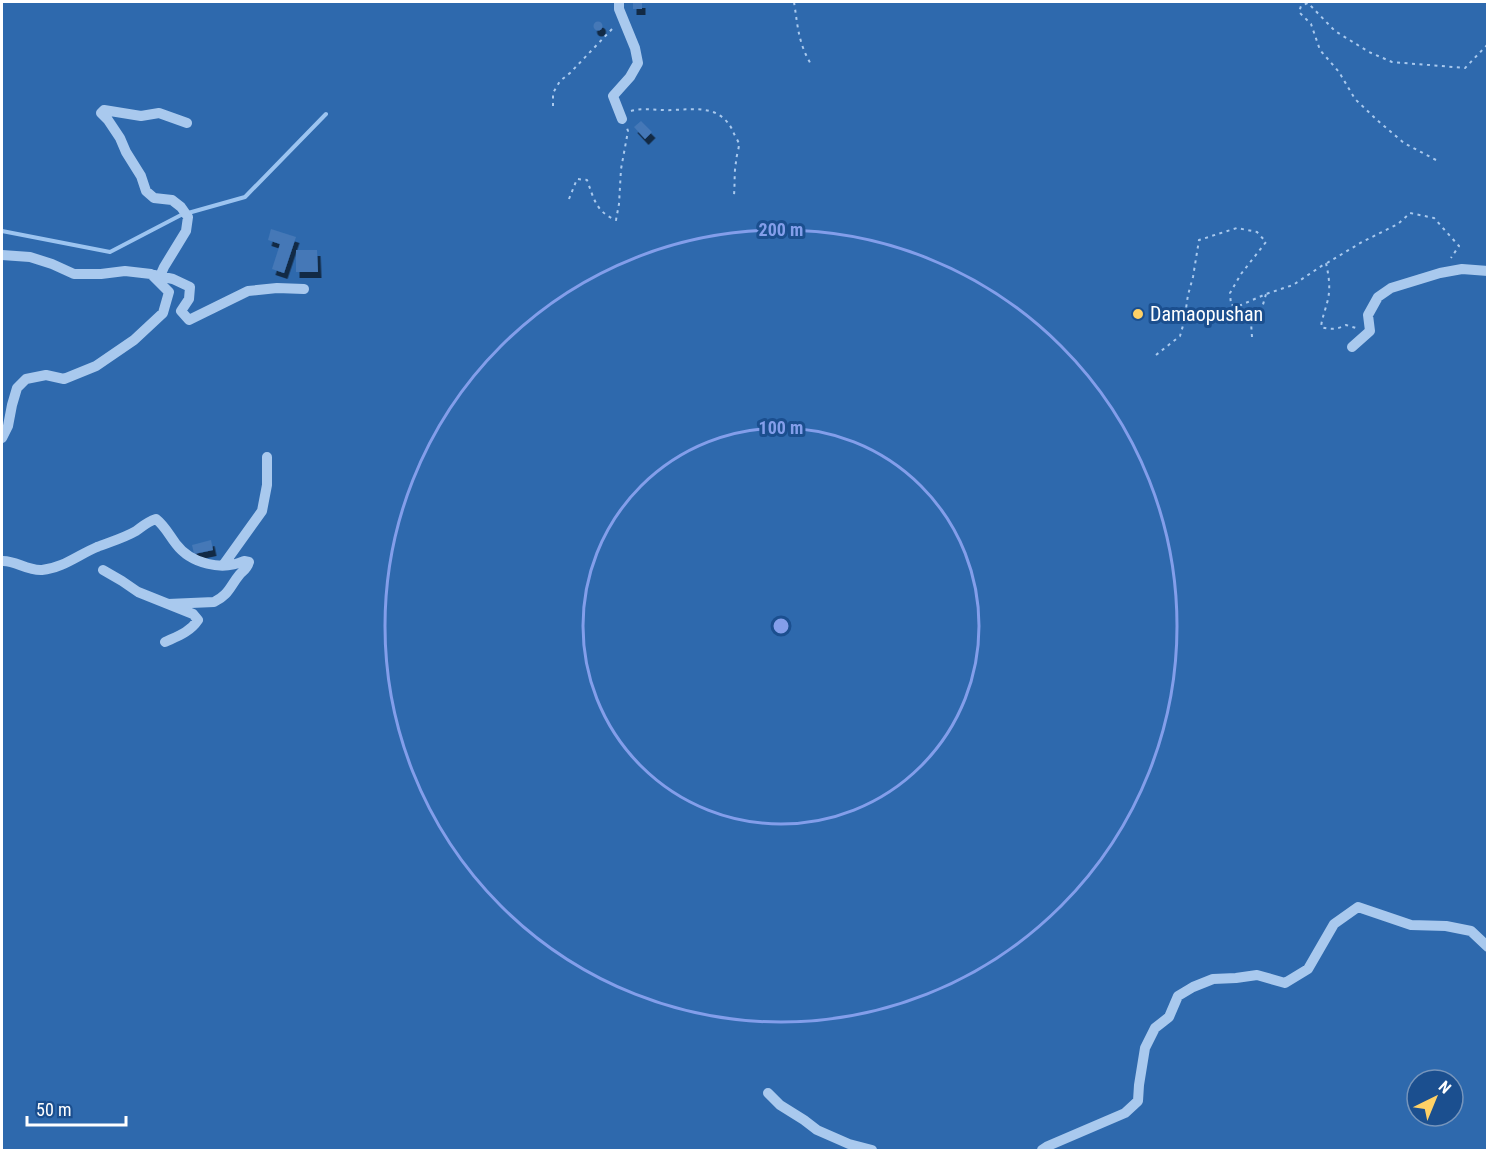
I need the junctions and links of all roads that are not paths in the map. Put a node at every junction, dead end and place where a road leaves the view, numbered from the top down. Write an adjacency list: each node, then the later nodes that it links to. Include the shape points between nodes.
1 (619, 2): 2 (street, via 638,63 613,96)
2 (621, 117)
3 (188, 123): 6 (street, via 159,113 101,113 120,138 146,191 154,198 172,200 188,217 186,231)
4 (2, 255): 6 (street, via 30,257 74,274 125,271)
5 (1488, 271): 8 (street, via 1462,269 1391,288 1378,297 1368,315 1370,331)
6 (156, 275): 7 (street, via 190,287 181,311 189,320 248,291); 9 (street, via 169,292 163,314 96,366 64,379 46,375 26,379 17,388)
7 (304, 289)
8 (1352, 347)
9 (2, 438)
10 (267, 457): 12 (street, via 262,511)
11 (2, 561): 12 (street, via 39,570 59,567 156,519 186,555 208,564)
12 (224, 564): 14 (street, via 249,562 229,592 214,602)
13 (103, 570): 14 (street, via 138,592)
14 (168, 604): 15 (street, via 198,620 185,633)
15 (165, 642)
16 (1488, 947): 19 (street, via 1471,931 1411,925 1358,907 1334,924 1308,969 1285,983 1257,975 1213,979 1178,996 1169,1017 1155,1028 1145,1048 1138,1101 1125,1113)
17 (768, 1093): 18 (street, via 780,1106 817,1130)
18 (872, 1150)
19 (1042, 1150)

